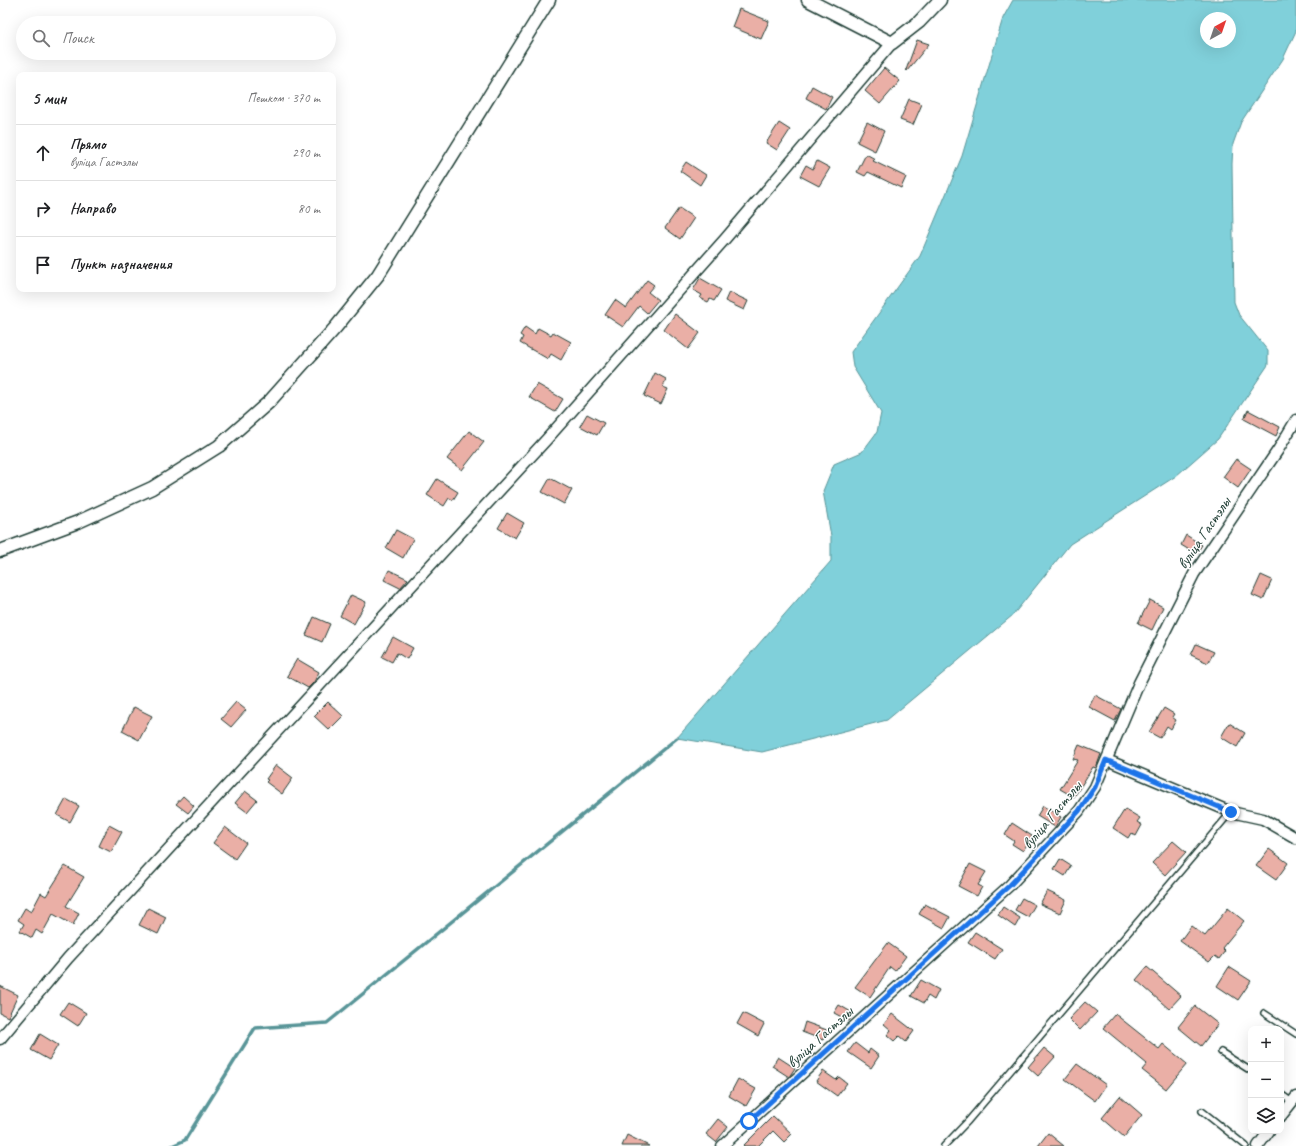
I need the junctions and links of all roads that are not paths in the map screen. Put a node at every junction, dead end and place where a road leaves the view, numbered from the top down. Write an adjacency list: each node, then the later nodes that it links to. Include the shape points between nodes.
1 (549, 0): 6 (street, via 378,275 269,402 219,446 152,488 78,522)
2 (808, 0): 4 (street)
3 (940, 0): 4 (street, via 919,22)
4 (892, 43): 12 (street, via 725,239 546,440 68,958)
5 (1296, 420): 7 (street, вуліца Гастэлы, via 1194,574 1139,683)
6 (0, 551)
7 (1106, 760): 8 (street); 20 (street, вуліца Гастэлы, via 1095,787 1079,811 1010,885)
8 (1231, 812): 9 (street, via 1263,819); 21 (lane)
9 (1296, 838)
10 (1264, 1013): 11 (lane)
11 (1296, 1034)
12 (0, 1038)
13 (1221, 1052): 14 (lane)
14 (1248, 1069)
15 (1284, 1095): 16 (lane)
16 (1294, 1100): 18 (street)
17 (1202, 1110): 22 (lane)
18 (1284, 1112)
19 (1267, 1134): 23 (street)
20 (722, 1146)
21 (944, 1146)
22 (1246, 1146)
23 (1258, 1146)

